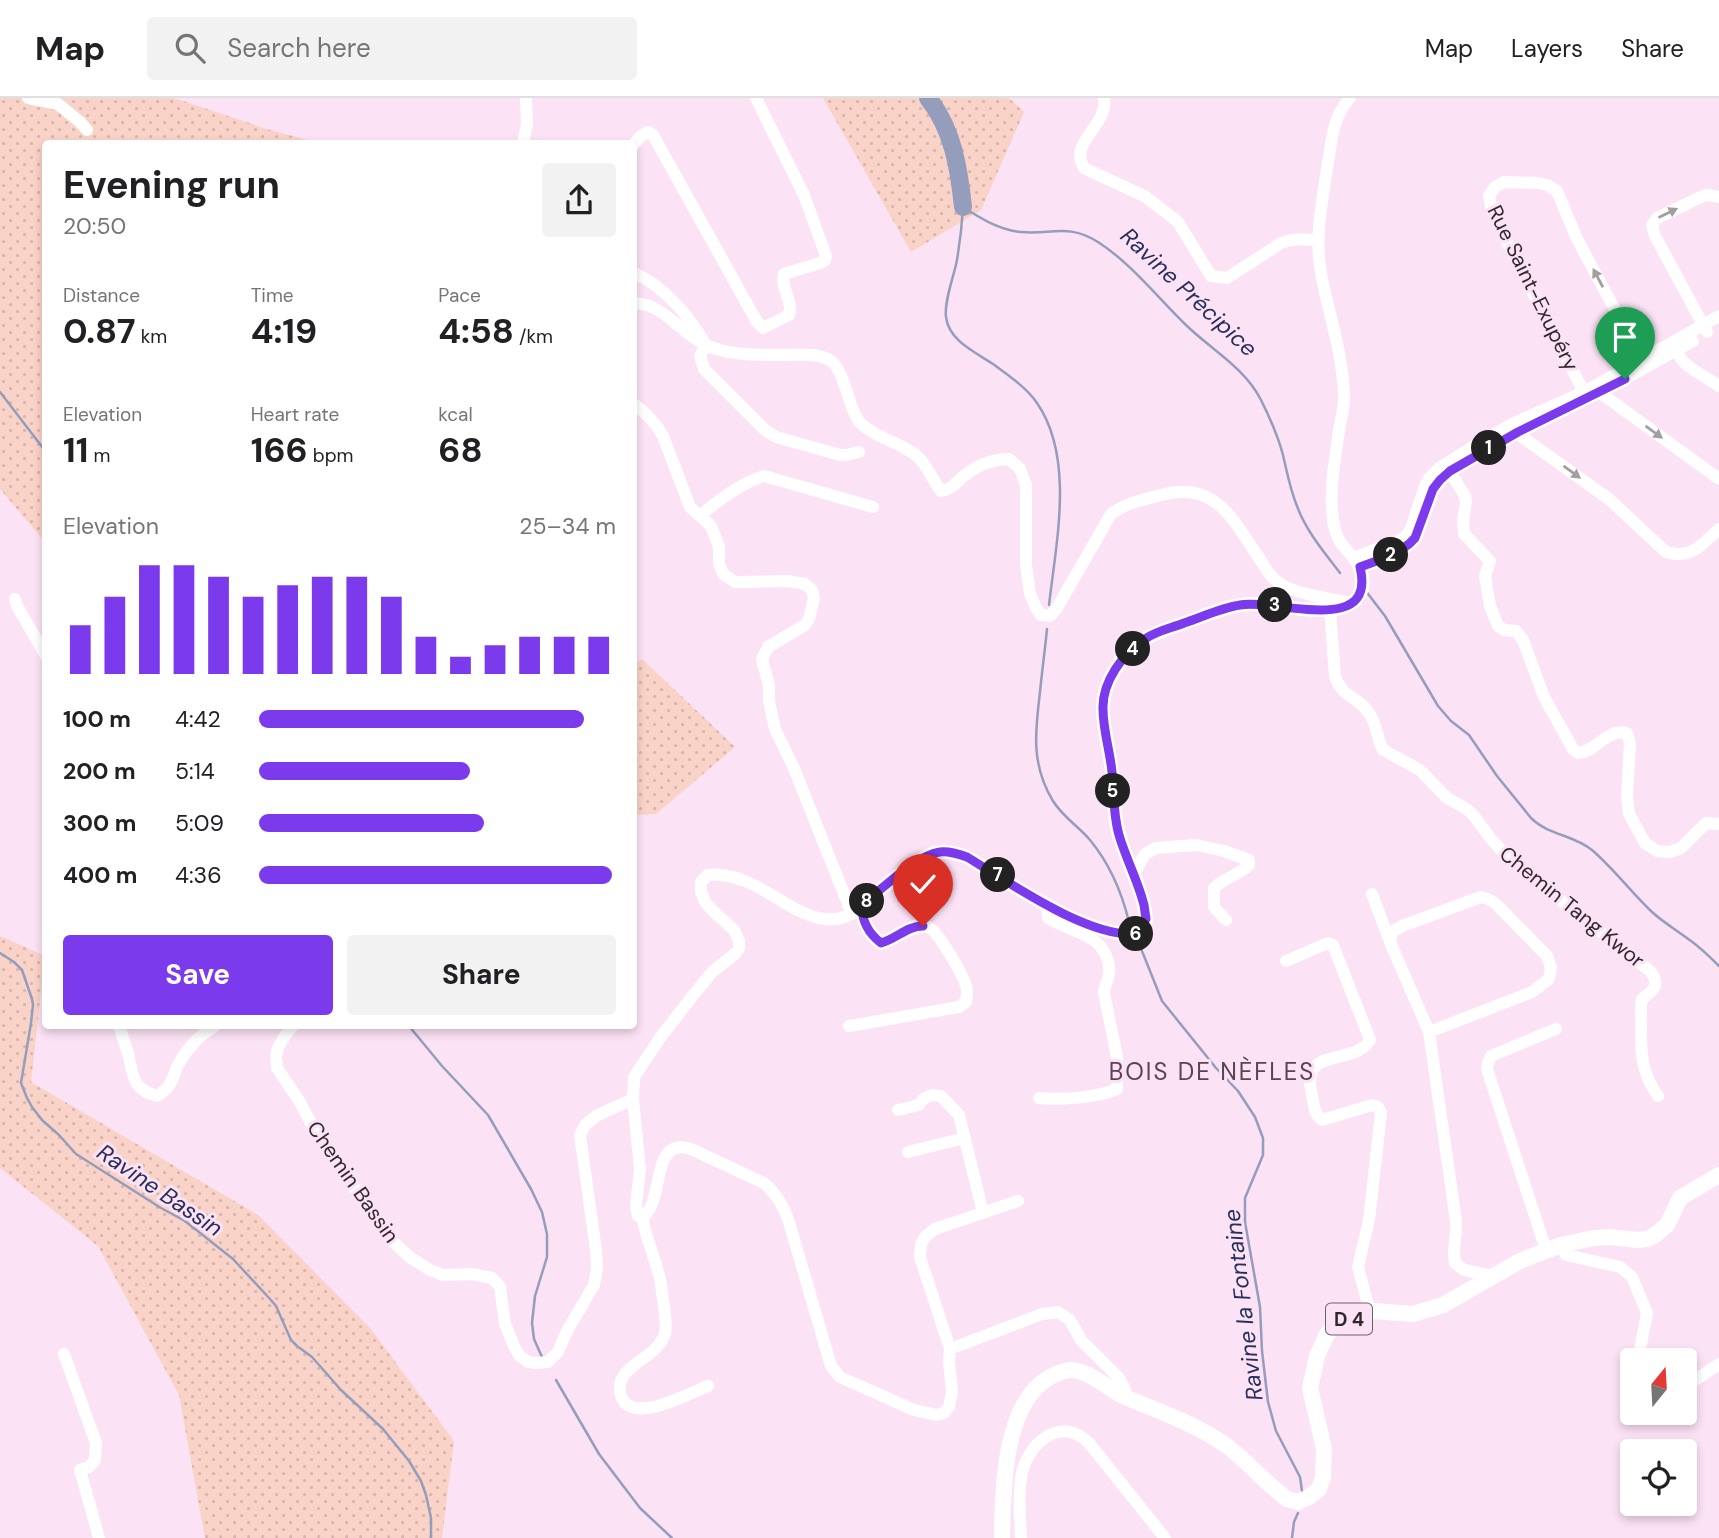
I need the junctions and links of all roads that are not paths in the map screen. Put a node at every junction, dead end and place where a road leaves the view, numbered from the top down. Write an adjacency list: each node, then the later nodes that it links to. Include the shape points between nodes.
1 (28, 98): 6 (street, via 58,104)
2 (526, 98): 7 (street)
3 (756, 98): 8 (street, via 804,195 826,256 820,263 784,274 791,310 763,328 653,135 648,132)
4 (1104, 98): 10 (street, via 1102,113 1079,153 1084,168 1146,197 1178,222 1211,276 1227,278 1288,240)
5 (1350, 98): 10 (street, via 1333,127)
6 (87, 130)
7 (524, 140)
8 (637, 141)
9 (1719, 197): 15 (street, one-way to 9, via 1652,225 1657,218 1703,196)
10 (1318, 240): 29 (street, via 1343,367 1344,402 1331,491 1333,517 1338,538)
11 (637, 275): 16 (street, via 659,286)
12 (637, 303): 16 (street, via 657,309)
13 (1719, 316): 15 (street)
14 (1719, 324): 15 (street)
15 (1705, 329): 17 (street); 18 (street)
16 (706, 345): 23 (street, via 700,356 704,369 765,430 840,455); 31 (street, via 725,351 813,355 829,360 838,369 860,423 914,453 941,491 950,490 980,466 1009,459 1027,485 1026,565 1030,594 1041,615 1050,616 1057,608 1111,514 1129,504 1183,491 1217,502 1229,513 1270,575 1284,586)
17 (1677, 351): 19 (street, via 1683,362); 20 (street)
18 (1642, 360): 20 (street); 20 (street, Rue Saint-Exupéry, one-way to 20, via 1577,239 1557,191 1538,183 1504,182 1495,187 1489,196 1491,207 1513,255)
19 (1719, 386)
20 (1590, 394): 22 (street); 25 (street, one-way to 25)
21 (637, 406): 27 (street, via 663,436 690,507)
22 (1516, 428): 24 (street, via 1477,443); 28 (street, one-way to 28, via 1522,437 1609,499 1666,552 1687,554)
23 (859, 452)
24 (1448, 468): 29 (street, via 1429,478 1406,536); 34 (street, via 1465,496 1464,534 1490,561 1485,576 1497,626 1516,631 1523,640 1544,697 1573,749 1587,752 1610,734 1627,733 1629,814 1645,843 1657,851 1681,848 1706,823)
25 (1719, 480)
26 (873, 507): 27 (street, via 764,476)
27 (700, 516): 38 (street, via 711,526 723,574 735,582 788,581 812,590 814,598 805,625 768,647 762,659 775,729)
28 (1719, 529)
29 (1357, 563): 31 (street, via 1362,591)
30 (15, 599): 33 (street)
31 (1353, 603): 32 (street)
32 (1330, 610): 35 (street, via 1241,604 1145,638 1125,656 1113,673 1103,708 1115,821); 48 (street, Chemin Tang Kwor, via 1338,685 1368,710 1383,750 1420,769 1447,798 1474,816 1512,862 1654,976 1654,990 1641,1004 1642,1062)
33 (42, 649)
34 (1719, 824)
35 (1134, 874): 37 (street, via 1146,919 1137,934 1111,932); 39 (street, via 1145,853 1156,848 1196,845 1248,860 1250,865 1242,873 1214,888 1214,907)
36 (1372, 894): 40 (street)
37 (1047, 905): 38 (street, via 967,857 940,852 909,867); 50 (street, via 1048,918 1102,946 1109,964 1104,993 1117,1057 1117,1089 1056,1100)
38 (856, 910): 42 (street, via 881,943 914,926 931,928 968,993 959,1007); 49 (street, via 827,919 812,917 752,884 708,875 701,882 705,902 734,930 739,948 712,972 660,1038 634,1077)
39 (1226, 920)
40 (1390, 942): 47 (street); 47 (street, via 1392,932 1402,926 1481,897 1496,904 1547,956 1549,979 1532,992)
41 (1286, 961): 60 (street, via 1328,943 1333,945 1370,1040 1366,1048 1316,1065 1309,1083 1322,1120 1372,1105 1381,1112 1359,1267)
42 (849, 1026)
43 (120, 1029): 44 (street, via 132,1074 148,1094 157,1096 168,1089 187,1050)
44 (209, 1029)
45 (291, 1029): 49 (street, Chemin Bassin, via 275,1056 277,1068 378,1223 411,1258 430,1270 492,1278 500,1287 513,1344 528,1362 548,1362 558,1352 594,1284 596,1250 580,1135 596,1116)
46 (1556, 1029): 58 (street, via 1491,1056 1487,1069)
47 (1429, 1032): 59 (street, via 1456,1221 1455,1263 1464,1270)
48 (1658, 1096)
49 (633, 1098): 57 (street, via 640,1169 636,1206)
50 (1039, 1098)
51 (898, 1110): 52 (street, via 919,1105 932,1095 941,1096 959,1115)
52 (965, 1138): 53 (street); 56 (street)
53 (908, 1152)
54 (1719, 1175): 58 (main road, D 4, via 1680,1198 1667,1225 1647,1239 1594,1238)
55 (1018, 1201): 56 (street)
56 (984, 1213): 62 (street, via 935,1229 920,1245)
57 (642, 1217): 62 (street, via 652,1205 662,1162 671,1151 693,1150 773,1191 789,1222 831,1366 840,1377 914,1410 937,1415 947,1410 952,1392); 66 (street, via 660,1281 666,1327 655,1348 625,1374 620,1393 630,1406 646,1409)
58 (1553, 1248): 59 (main road, D 4); 61 (street, via 1620,1267 1632,1277 1647,1314)
59 (1493, 1276): 60 (main road, D 4, via 1443,1306 1413,1314)
60 (1370, 1312): 67 (main road, D 4, via 1342,1321 1327,1334 1317,1356 1310,1388 1324,1449 1323,1476 1319,1489 1298,1502 1287,1499 1200,1428)
61 (1640, 1348)
62 (950, 1349): 67 (street, via 1058,1312 1119,1378)
63 (64, 1353): 68 (street, via 96,1443 95,1460 80,1470)
64 (1719, 1364): 65 (street)
65 (1698, 1378)
66 (709, 1386)
67 (1125, 1397): 69 (main road, D 4, via 1086,1373 1068,1370 1038,1384 1022,1409 1007,1458)
68 (99, 1538)
69 (1002, 1538)
70 (1021, 1538): 71 (street, via 1021,1475 1031,1452 1055,1431 1069,1430 1089,1443)
71 (1166, 1538)

